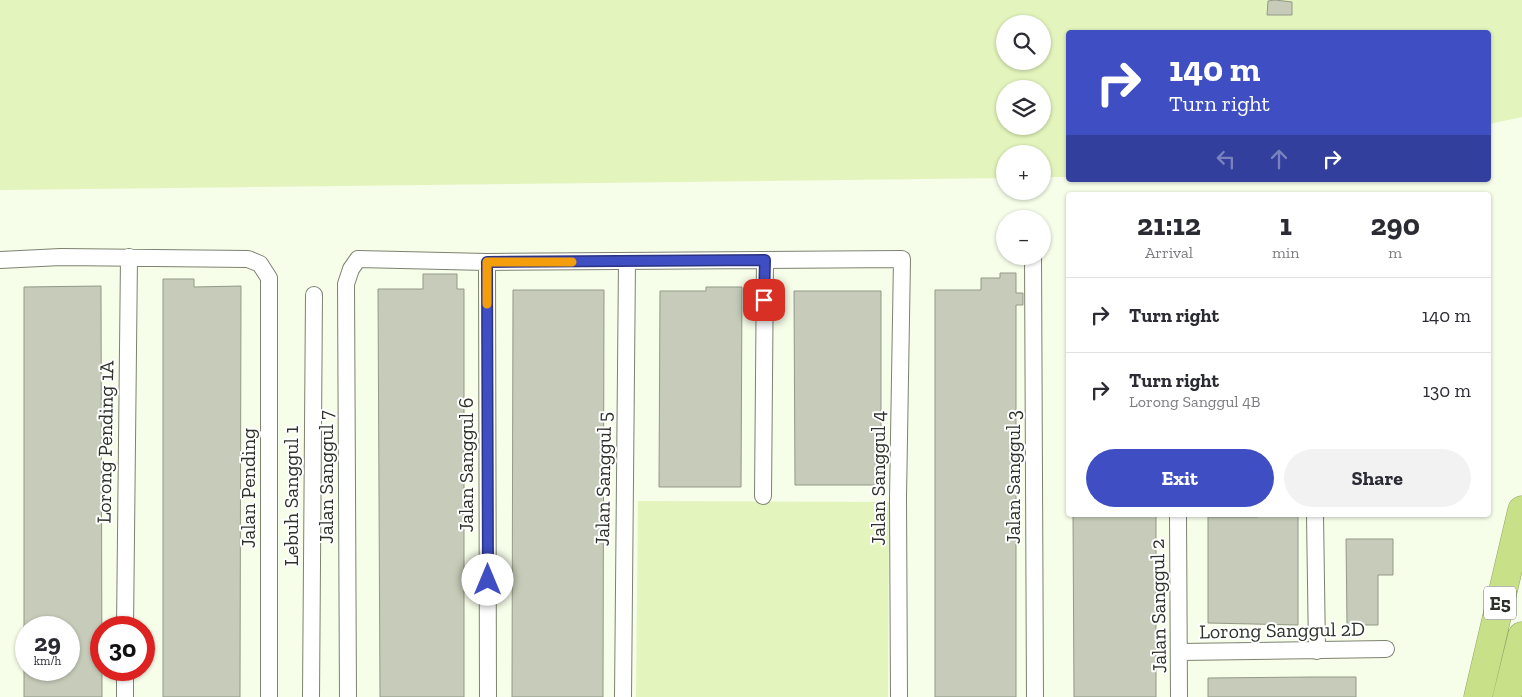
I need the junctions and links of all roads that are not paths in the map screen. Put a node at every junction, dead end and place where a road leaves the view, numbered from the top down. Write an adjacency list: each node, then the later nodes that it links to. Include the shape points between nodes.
1 (129, 257): 2 (street); 12 (street, Lorong Pending 1A); 19 (street, Jalan Pending, via 248,259 260,264 269,278)
2 (0, 260)
3 (765, 260): 4 (street); 8 (street); 24 (street, Jalan Sanggul 4, via 902,259)
4 (627, 261): 5 (street); 23 (street, Jalan Sanggul 5)
5 (487, 262): 21 (street, Jalan Sanggul 7, via 358,259 346,284); 22 (street, Jalan Sanggul 6)
6 (1033, 265): 25 (street, Jalan Sanggul 3)
7 (314, 295): 20 (street, Lebuh Sanggul 1)
8 (763, 496)
9 (1522, 510): 27 (highway, E5)
10 (1178, 517): 16 (street, Jalan Sanggul 2)
11 (1315, 517): 15 (street)
12 (125, 616)
13 (1522, 636): 28 (highway, E5)
14 (1386, 649): 15 (street, Lorong Sanggul 2D)
15 (1317, 651): 16 (street, Lorong Sanggul 2D)
16 (1180, 652): 26 (street, Jalan Sanggul 2)
17 (125, 681): 18 (street)
18 (125, 697)
19 (270, 697)
20 (311, 697)
21 (348, 697)
22 (488, 697)
23 (623, 697)
24 (899, 697)
25 (1035, 697)
26 (1179, 697)
27 (1478, 697)
28 (1507, 697)

